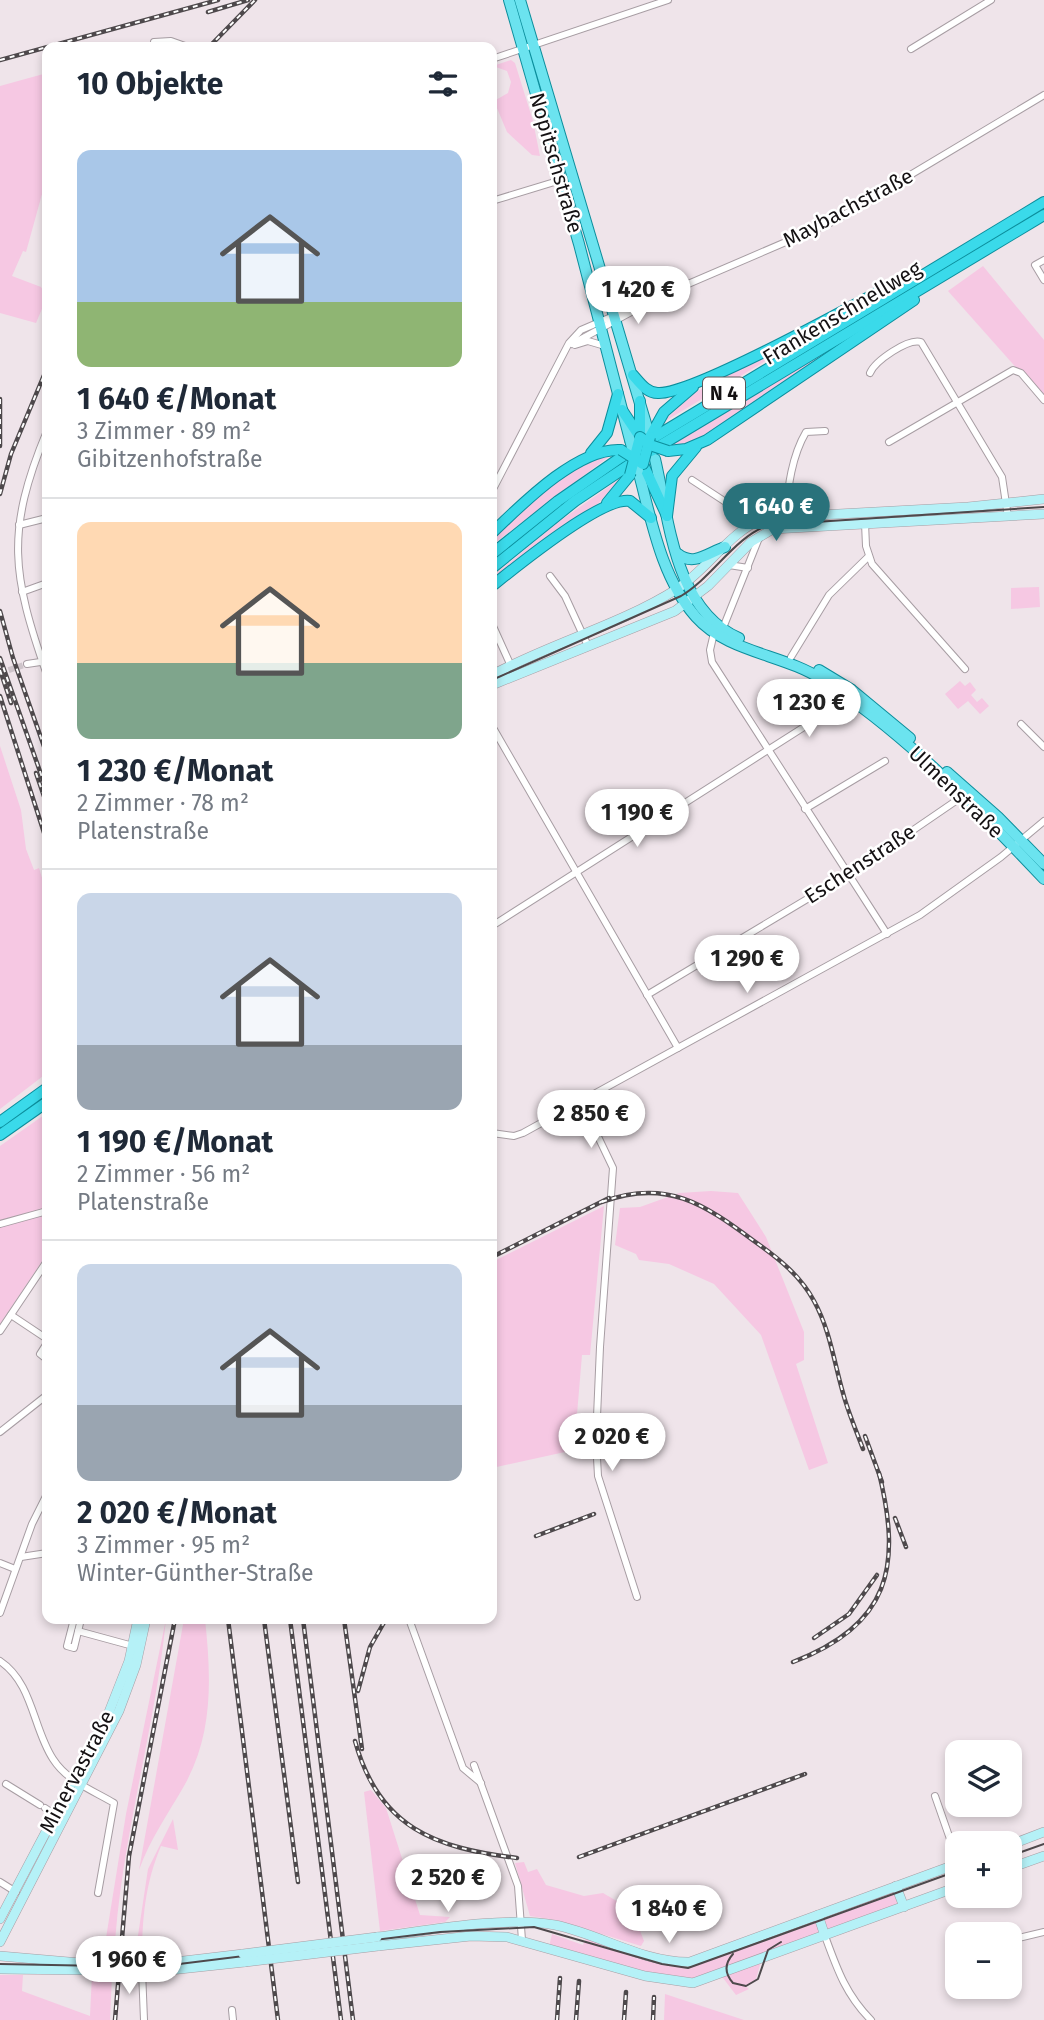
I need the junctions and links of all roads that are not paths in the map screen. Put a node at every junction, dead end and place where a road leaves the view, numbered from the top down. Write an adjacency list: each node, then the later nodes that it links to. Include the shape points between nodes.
1 (509, 0): 7 (main road, Nopitschstraße)
2 (520, 0): 7 (main road, Nopitschstraße)
3 (668, 0): 7 (street)
4 (991, 0): 8 (street)
5 (154, 42): 6 (street)
6 (174, 42)
7 (528, 46): 9 (street); 11 (main road, Nopitschstraße)
8 (911, 49)
9 (497, 57)
10 (1044, 95): 20 (street, Maybachstraße, via 830,223)
11 (543, 100): 12 (main road, Nopitschstraße); 20 (main road, Nopitschstraße)
12 (561, 180): 13 (street); 21 (main road, Nopitschstraße)
13 (497, 199)
14 (1044, 202): 16 (highway, Frankenschnellweg)
15 (1044, 215): 17 (highway, Frankenschnellweg)
16 (967, 247): 26 (highway); 56 (highway, Frankenschnellweg / N 4, via 620,457)
17 (978, 254): 35 (highway); 59 (highway, Frankenschnellweg / N 4, via 625,467)
18 (1044, 260): 19 (street, via 1035,265)
19 (1044, 280)
20 (614, 319): 21 (street, Maybachstraße); 25 (main road, Nopitschstraße)
21 (600, 324): 22 (main road, Nopitschstraße); 23 (street, Maybachstraße)
22 (606, 347): 23 (street, via 588,341); 29 (main road, Nopitschstraße)
23 (568, 348): 39 (street)
24 (870, 373): 30 (street, via 873,365 918,340)
25 (633, 376): 26 (highway, via 656,393); 28 (main road, Nopitschstraße)
26 (698, 383): 32 (highway, via 669,407)
27 (1044, 400): 30 (street, via 1016,369)
28 (640, 401): 29 (main road, via 633,412); 32 (highway)
29 (621, 403): 32 (main road, Nopitschstraße); 36 (highway, via 607,433)
30 (958, 403): 33 (street); 42 (street, via 1002,477)
31 (825, 431): 44 (street, via 806,432 802,439)
32 (645, 436): 35 (highway, bridge, via 668,451); 37 (highway, bridge); 37 (main road, bridge); 46 (main road, bridge, via 656,458)
33 (889, 442)
34 (42, 444): 52 (street, via 26,485)
35 (698, 445): 46 (highway, via 672,476)
36 (586, 457): 37 (highway, bridge, via 617,449); 53 (highway)
37 (639, 468): 41 (highway, via 652,478); 43 (highway)
38 (692, 480): 50 (street)
39 (497, 482)
40 (1044, 499): 42 (main road)
41 (652, 502): 46 (highway); 48 (main road)
42 (1007, 504): 44 (main road); 47 (street)
43 (603, 507): 48 (highway, via 626,500); 64 (highway)
44 (788, 514): 50 (main road)
45 (1044, 514): 47 (main road)
46 (667, 516): 57 (main road)
47 (1008, 517): 51 (main road)
48 (651, 518): 66 (main road)
49 (42, 519): 52 (street)
50 (752, 523): 55 (main road)
51 (865, 523): 54 (main road, via 784,526); 58 (street)
52 (19, 525): 67 (street, via 16,559)
53 (497, 529)
54 (759, 539): 60 (main road); 61 (street)
55 (725, 547): 57 (main road, via 698,559); 63 (main road)
56 (497, 550)
57 (678, 554): 63 (main road)
58 (868, 557): 74 (street, via 829,595); 78 (street)
59 (497, 565)
60 (729, 565): 61 (street); 68 (main road)
61 (748, 568): 69 (street)
62 (550, 576): 70 (street)
63 (688, 581): 66 (main road); 68 (main road)
64 (497, 582)
65 (42, 585): 67 (street)
66 (677, 589): 68 (main road); 70 (main road)
67 (22, 592): 73 (street)
68 (691, 600): 69 (main road, Ulmenstraße); 72 (main road, via 659,619)
69 (721, 628): 74 (main road, Ulmenstraße); 85 (street, via 710,650 712,662); 87 (main road, Ulmenstraße, via 826,682 896,735)
70 (582, 634): 72 (street); 77 (main road)
71 (497, 635): 77 (street)
72 (588, 646): 80 (main road)
73 (42, 653)
74 (791, 657): 90 (main road, Ulmenstraße, via 868,701)
75 (42, 662): 76 (street)
76 (27, 664)
77 (511, 666): 79 (main road)
78 (965, 669)
79 (497, 673)
80 (497, 683)
81 (831, 707): 85 (street)
82 (1021, 724): 84 (street)
83 (497, 735): 92 (street)
84 (1044, 747)
85 (767, 750): 88 (street); 92 (street)
86 (885, 761): 88 (street)
87 (963, 796): 90 (main road, Ulmenstraße); 93 (street, Eschenstraße)
88 (805, 809): 93 (street)
89 (1044, 821): 90 (street)
90 (1018, 844): 91 (main road, Ulmenstraße); 94 (main road, Ulmenstraße); 96 (street, via 953,893)
91 (1044, 864)
92 (575, 873): 95 (street); 97 (street)
93 (849, 874): 96 (street); 97 (street, Eschenstraße)
94 (1044, 879)
95 (497, 923)
96 (887, 934): 98 (street)
97 (647, 995): 98 (street)
98 (678, 1048): 100 (street)
99 (42, 1092): 102 (highway)
100 (581, 1101): 103 (street, via 523,1133); 118 (street, via 613,1168 599,1360 598,1476)
101 (42, 1105): 104 (highway)
102 (0, 1122)
103 (497, 1134)
104 (0, 1135)
105 (42, 1212): 106 (street)
106 (0, 1224)
107 (42, 1268): 108 (street)
108 (11, 1315): 109 (street); 110 (street)
109 (0, 1332)
110 (42, 1337)
111 (42, 1399): 112 (street)
112 (0, 1432)
113 (42, 1506): 115 (street)
114 (42, 1554): 115 (street)
115 (21, 1557): 117 (street)
116 (0, 1563): 117 (street)
117 (15, 1569): 119 (street)
118 (637, 1597)
119 (0, 1613)
120 (73, 1624): 125 (street, via 67,1646 74,1648)
121 (80, 1624): 125 (street)
122 (137, 1624): 126 (main road, Minervastraße)
123 (145, 1624): 129 (main road, Minervastraße, via 126,1693)
124 (411, 1624): 130 (street, via 463,1768)
125 (78, 1631): 126 (street)
126 (133, 1646): 129 (main road, Minervastraße)
127 (0, 1661): 129 (street, via 25,1692 52,1758)
128 (474, 1765): 130 (street)
129 (77, 1782): 133 (main road, Minervastraße); 143 (street, Minervastraße, via 114,1803); 152 (main road, Minervastraße)
130 (481, 1783): 148 (street, via 518,1886)
131 (6, 1784): 133 (street)
132 (935, 1796): 134 (street)
133 (54, 1814): 142 (main road, Minervastraße)
134 (947, 1831)
135 (1044, 1832): 136 (main road)
136 (1022, 1840)
137 (1044, 1856): 138 (main road)
138 (1022, 1864)
139 (945, 1866): 141 (main road)
140 (0, 1882): 142 (street)
141 (896, 1886): 145 (main road); 146 (main road)
142 (16, 1892): 147 (main road, Minervastraße)
143 (99, 1892)
144 (945, 1892): 145 (main road)
145 (904, 1907): 150 (main road)
146 (818, 1915): 148 (main road, via 707,1958 684,1962 558,1926); 150 (main road)
147 (0, 1919)
148 (522, 1924): 153 (street); 154 (main road)
149 (1044, 1932): 151 (street)
150 (825, 1936): 153 (main road, via 707,1980 687,1983 645,1976); 162 (street, via 842,1983)
151 (1022, 1937)
152 (2, 1938): 156 (main road)
153 (522, 1940): 154 (main road, via 471,1936)
154 (378, 1941): 157 (main road, bridge)
155 (0, 1956): 156 (main road)
156 (16, 1956): 157 (main road)
157 (142, 1968): 158 (main road); 160 (street)
158 (0, 1969)
159 (232, 2010): 161 (street)
160 (144, 2020)
161 (233, 2020)
162 (871, 2020)

